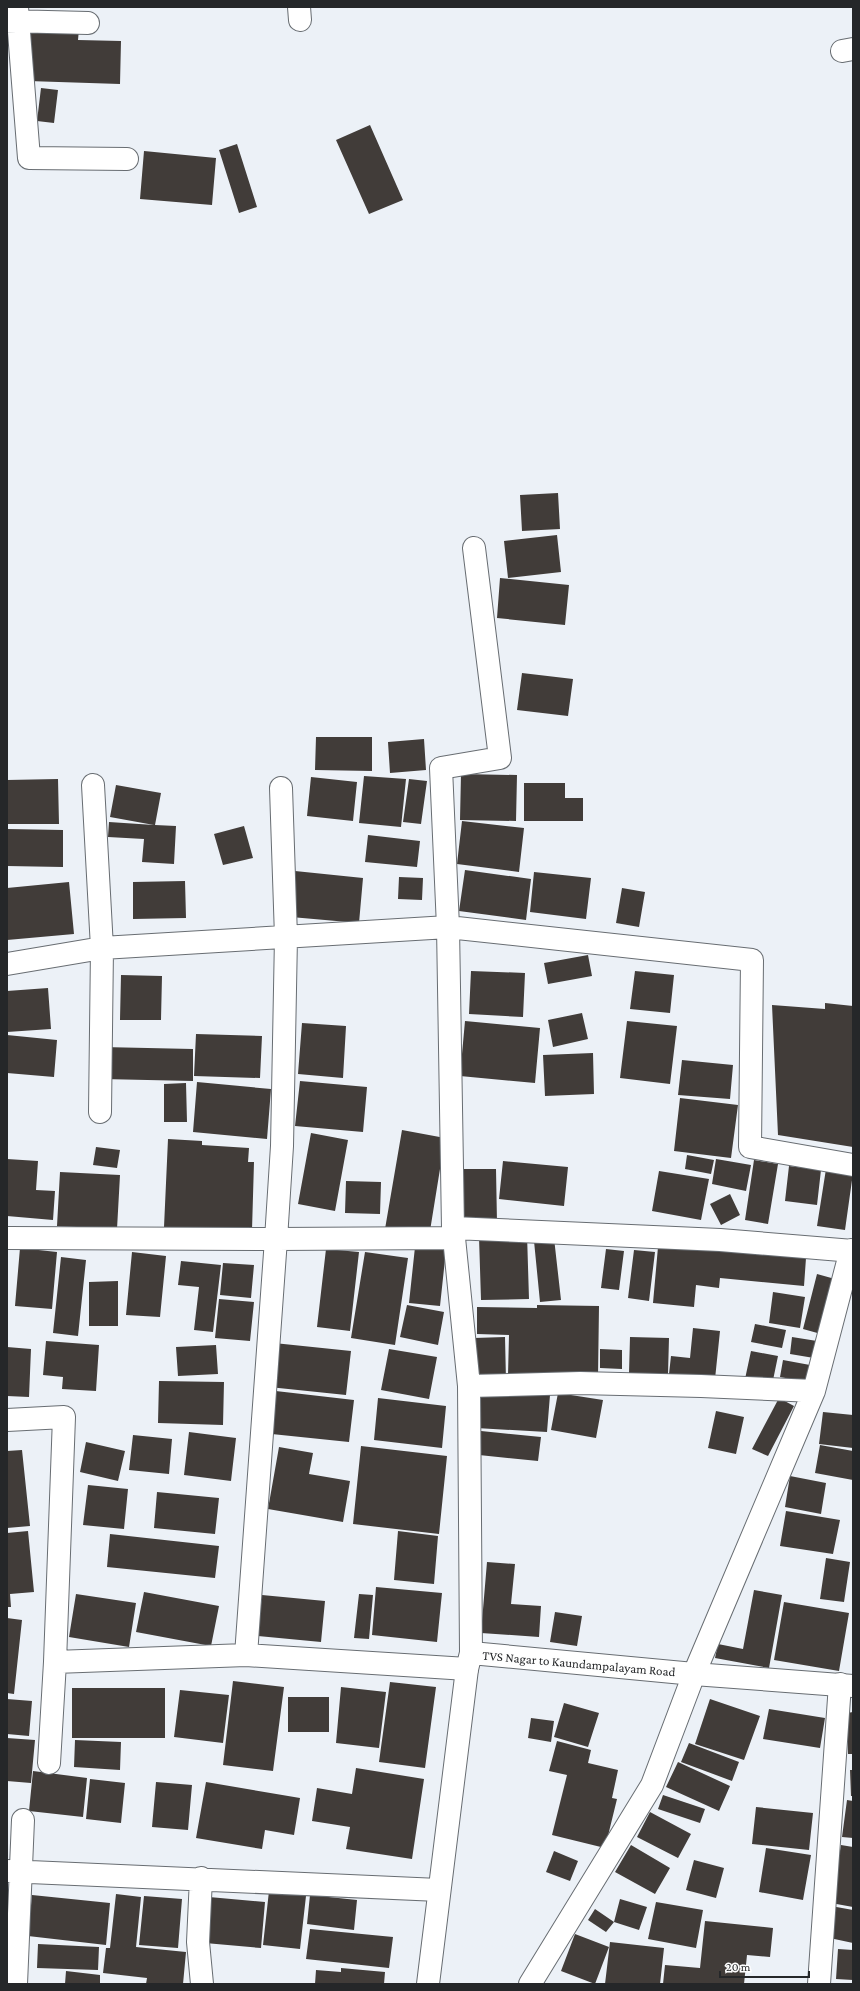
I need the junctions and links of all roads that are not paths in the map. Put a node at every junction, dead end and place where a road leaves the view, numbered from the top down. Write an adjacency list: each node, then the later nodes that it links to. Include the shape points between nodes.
1 (14, 16): 2 (street); 3 (street, via 29,158)
2 (88, 23)
3 (127, 159)
4 (474, 548): 7 (street, via 500,758 441,768)
5 (93, 785): 9 (street)
6 (281, 788): 8 (street)
7 (448, 927): 8 (street); 12 (street, via 752,960 750,1147); 13 (street)
8 (286, 937): 9 (street); 15 (street, via 282,1146)
9 (102, 948): 10 (street); 11 (street)
10 (7, 964)
11 (100, 1112)
12 (853, 1165)
13 (453, 1233): 15 (street); 16 (street, via 720,1240); 17 (street)
14 (7, 1238): 15 (street)
15 (276, 1239): 20 (street)
16 (852, 1251): 18 (street)
17 (469, 1386): 18 (street, via 580,1383); 21 (street)
18 (814, 1391): 23 (street)
19 (7, 1420): 22 (street, via 64,1417)
20 (246, 1655): 21 (street); 22 (street)
21 (469, 1661): 23 (street, TVS Nagar to Kaundampalayam Road); 29 (street, TVS Nagar to Kaundampalayam Road)
22 (55, 1662): 25 (street)
23 (694, 1674): 24 (street, TVS Nagar to Kaundampalayam Road); 33 (street, via 652,1784)
24 (847, 1685): 34 (street)
25 (49, 1763)
26 (23, 1820): 27 (street)
27 (14, 1870): 28 (street); 30 (street)
28 (201, 1878): 29 (street); 31 (street, via 198,1942)
29 (440, 1890): 32 (street, TVS Nagar to Kaundampalayam Road)
30 (16, 1984)
31 (202, 1984)
32 (428, 1984)
33 (530, 1984)
34 (818, 1984)

